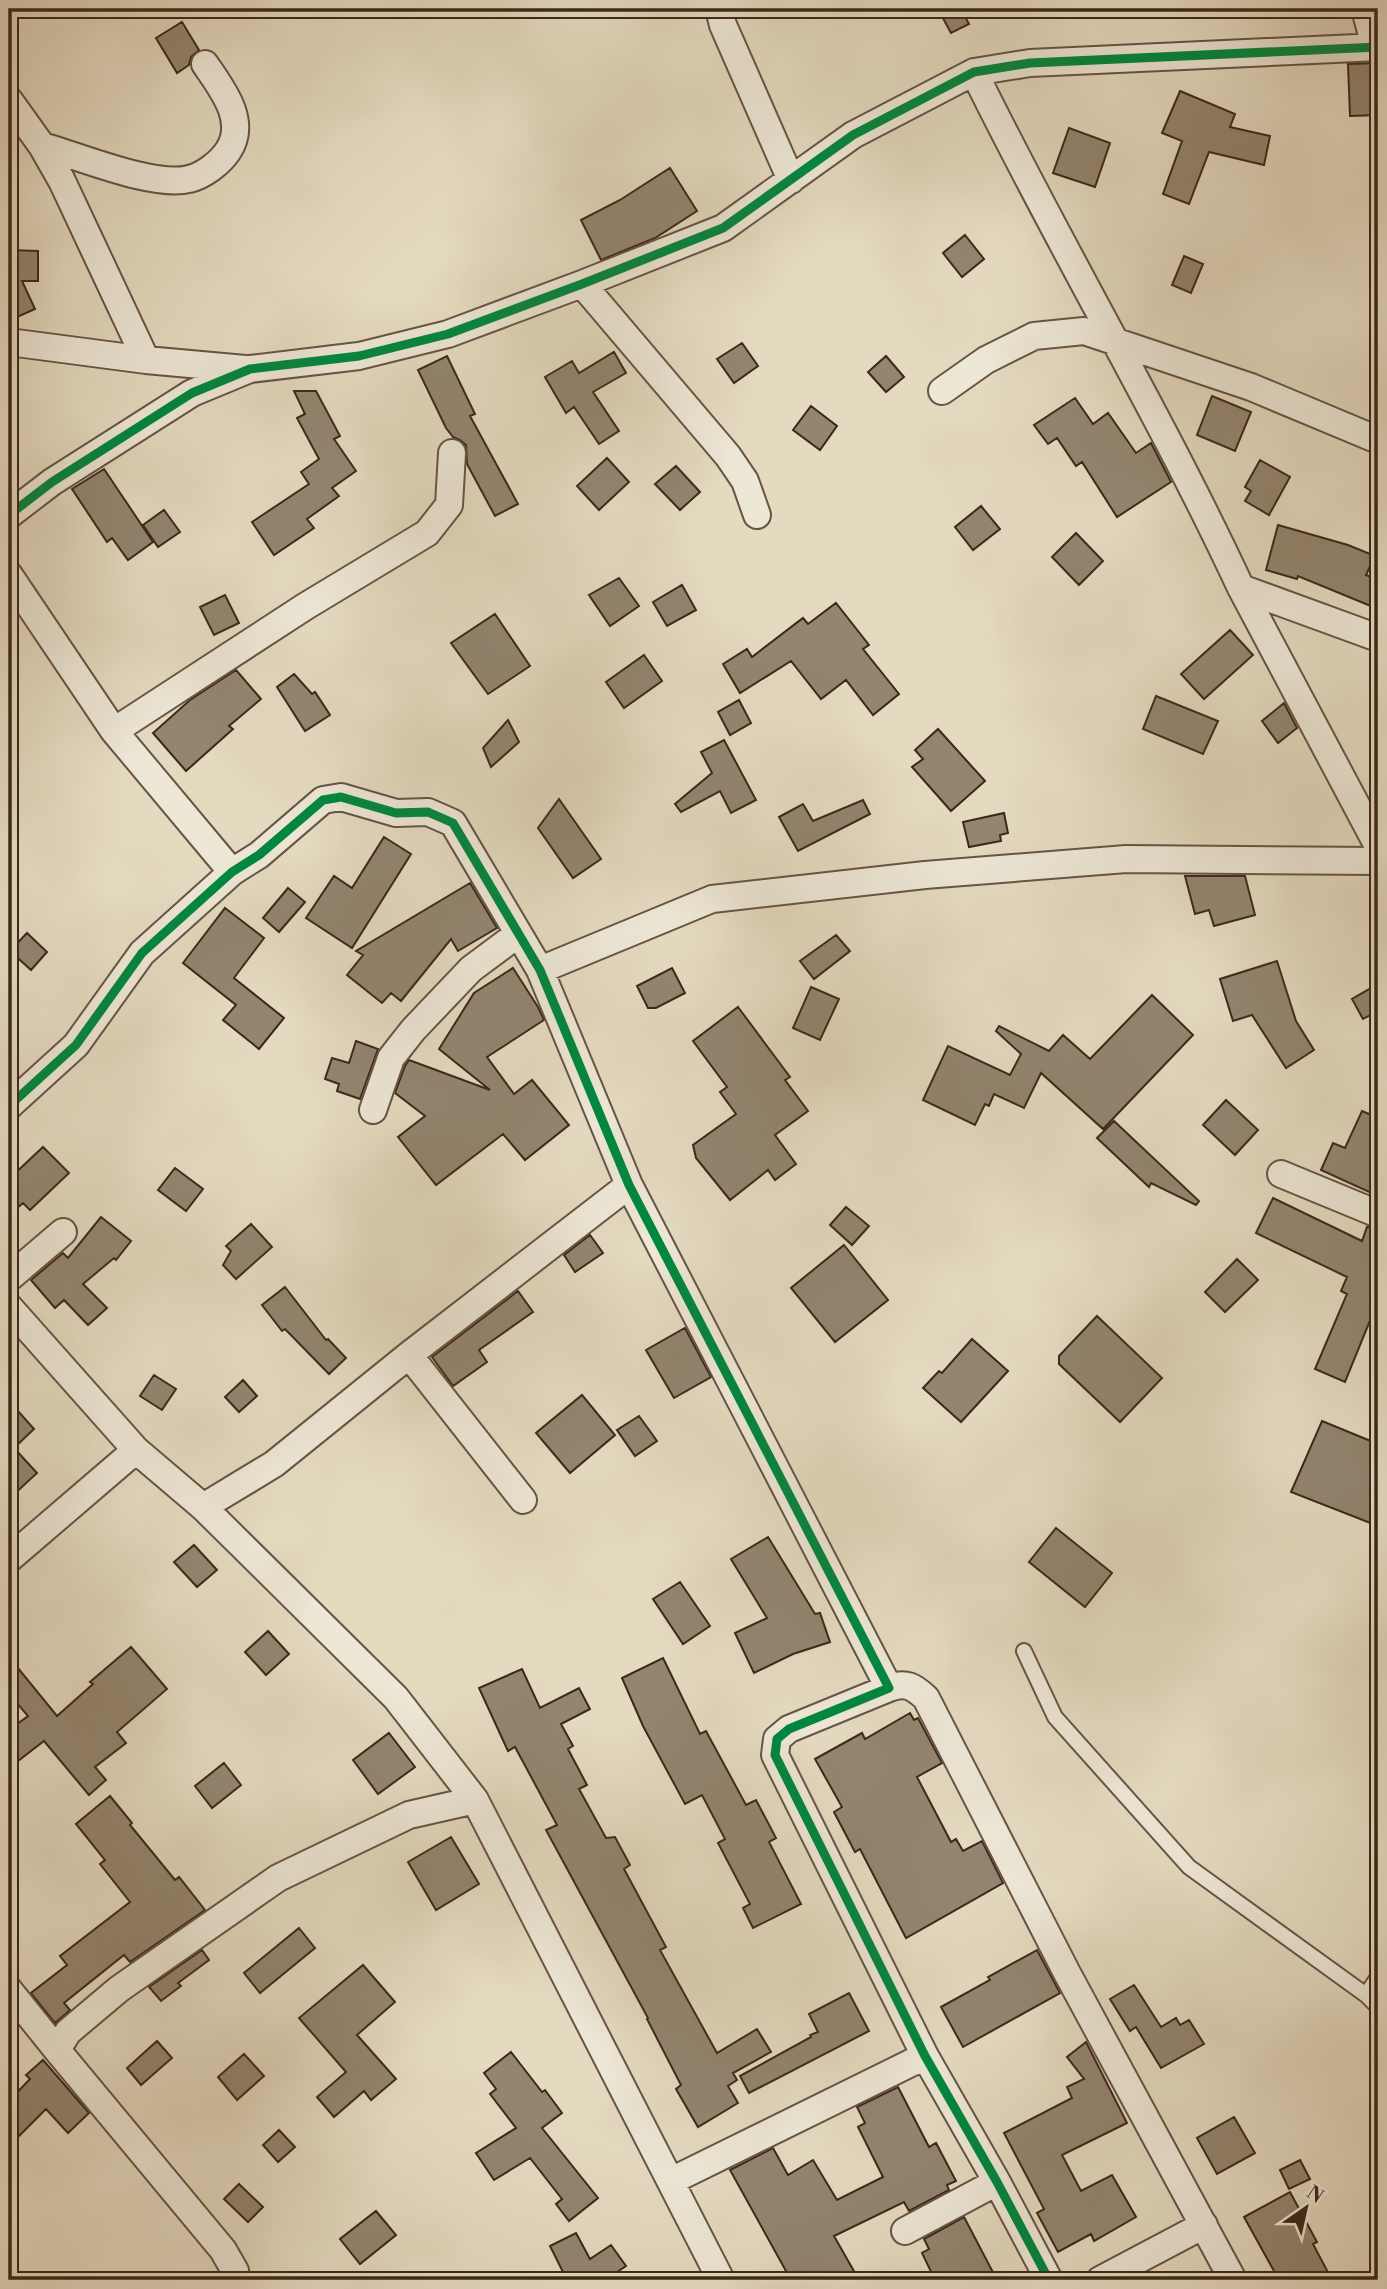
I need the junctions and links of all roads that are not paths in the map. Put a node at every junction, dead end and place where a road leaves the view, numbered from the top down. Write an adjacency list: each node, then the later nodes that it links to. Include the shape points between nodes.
1 (719, 9): 8 (street)
2 (1366, 9): 3 (street)
3 (1377, 47): 5 (street, via 1030,63)
4 (205, 64): 7 (street, via 229,103 236,132 225,155 191,179 172,181 123,171)
5 (974, 72): 8 (street, via 853,135); 10 (street)
6 (9, 100): 7 (street)
7 (42, 146): 12 (street)
8 (790, 180): 9 (street, via 723,228)
9 (582, 284): 13 (street, via 448,334 359,356); 18 (street, via 728,456 745,481)
10 (1114, 341): 14 (street, via 1084,331 1034,336 986,360); 15 (street, via 1251,387); 20 (street, via 1203,506)
11 (9, 342): 12 (street)
12 (146, 360): 13 (street)
13 (250, 369): 17 (street, via 192,393 52,482)
14 (942, 391)
15 (1378, 440)
16 (453, 453): 22 (street, via 449,505 427,533)
17 (9, 515)
18 (757, 515)
19 (9, 575): 22 (street)
20 (1241, 588): 21 (street); 23 (street)
21 (1378, 638)
22 (114, 732): 25 (street)
23 (1378, 846)
24 (1378, 861): 27 (street, via 1126,859 712,899)
25 (232, 872): 26 (street, via 323,800 341,797 396,813 428,812 453,823); 28 (street, via 142,953 76,1045)
26 (518, 934): 27 (street); 29 (street, via 471,969 413,1030 391,1058)
27 (540, 970): 31 (street)
28 (9, 1106)
29 (373, 1110)
30 (1281, 1174): 32 (street)
31 (629, 1185): 36 (street); 42 (street)
32 (1378, 1214)
33 (63, 1232): 34 (street)
34 (9, 1278)
35 (9, 1307): 37 (street)
36 (409, 1355): 38 (street); 39 (street, via 274,1464)
37 (136, 1450): 39 (street); 40 (street)
38 (523, 1500)
39 (203, 1507): 43 (street, via 396,1698)
40 (9, 1559)
41 (1024, 1651): 46 (lane, via 1055,1717 1189,1867)
42 (889, 1688): 49 (street, via 789,1729 777,1739 775,1755); 52 (street, via 902,1683 926,1698 1067,1973)
43 (475, 1800): 48 (street, via 409,1815 278,1878 118,1989 68,2032); 50 (street)
44 (1378, 1977): 46 (lane)
45 (9, 1990): 48 (street)
46 (1366, 1995): 47 (lane)
47 (1378, 2007)
48 (57, 2050): 54 (street, via 223,2250 235,2271)
49 (925, 2056): 50 (street); 51 (street)
50 (671, 2181): 55 (street)
51 (997, 2182): 53 (street); 56 (street)
52 (1204, 2225): 57 (street); 58 (street)
53 (905, 2231)
54 (232, 2280)
55 (721, 2280)
56 (1049, 2280)
57 (1100, 2280)
58 (1233, 2280)

